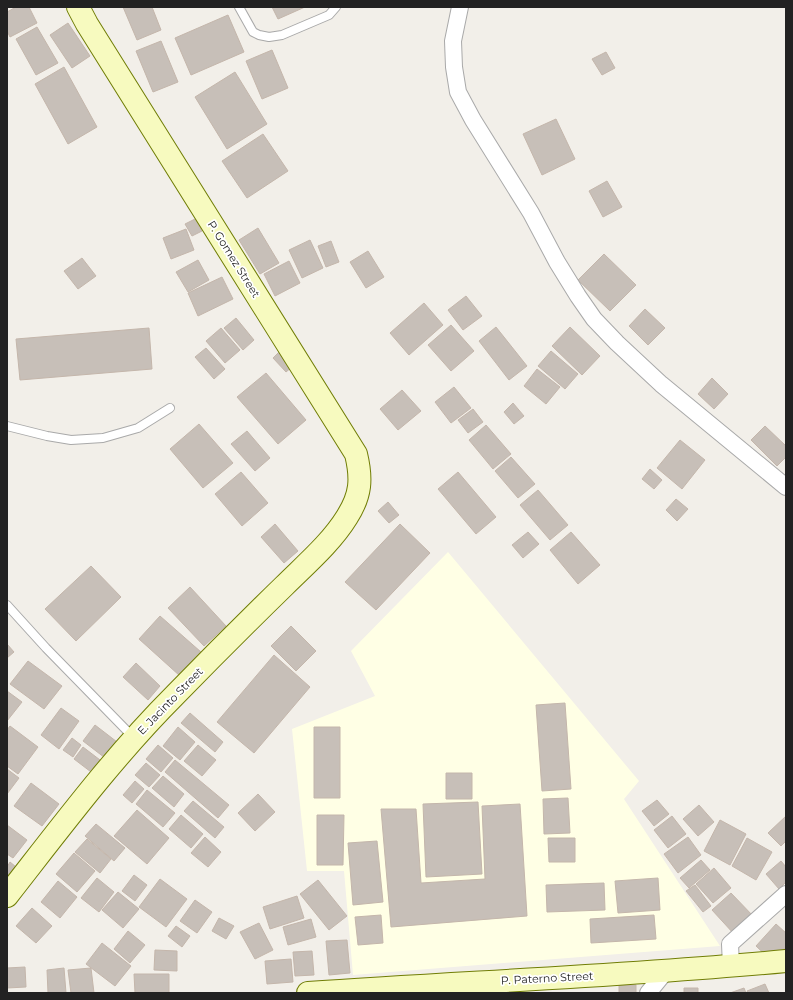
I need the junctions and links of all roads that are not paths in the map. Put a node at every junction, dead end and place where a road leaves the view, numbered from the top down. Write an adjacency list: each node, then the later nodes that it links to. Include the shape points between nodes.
1 (78, 7): 8 (main road, P. Gomez Street, via 356,454 360,485)
2 (239, 7): 3 (lane, via 253,32 269,37 282,35 329,15)
3 (336, 7)
4 (460, 7): 7 (street, via 453,40 458,92 578,296 594,319 617,343 662,384)
5 (170, 408): 6 (lane, via 138,428 103,438 71,440)
6 (7, 426)
7 (786, 487)
8 (347, 517): 10 (main road, E. Jacinto Street, via 335,534)
9 (7, 605): 10 (lane)
10 (134, 738): 12 (main road, E. Jacinto Street, via 98,779)
11 (786, 894): 14 (street, via 730,944)
12 (7, 896)
13 (786, 961): 14 (main road, P. Paterno Street)
14 (731, 966): 15 (main road, P. Paterno Street)
15 (666, 971): 16 (main road, P. Paterno Street); 18 (street)
16 (428, 989): 17 (main road, P. Paterno Street)
17 (308, 993)
18 (648, 993)

